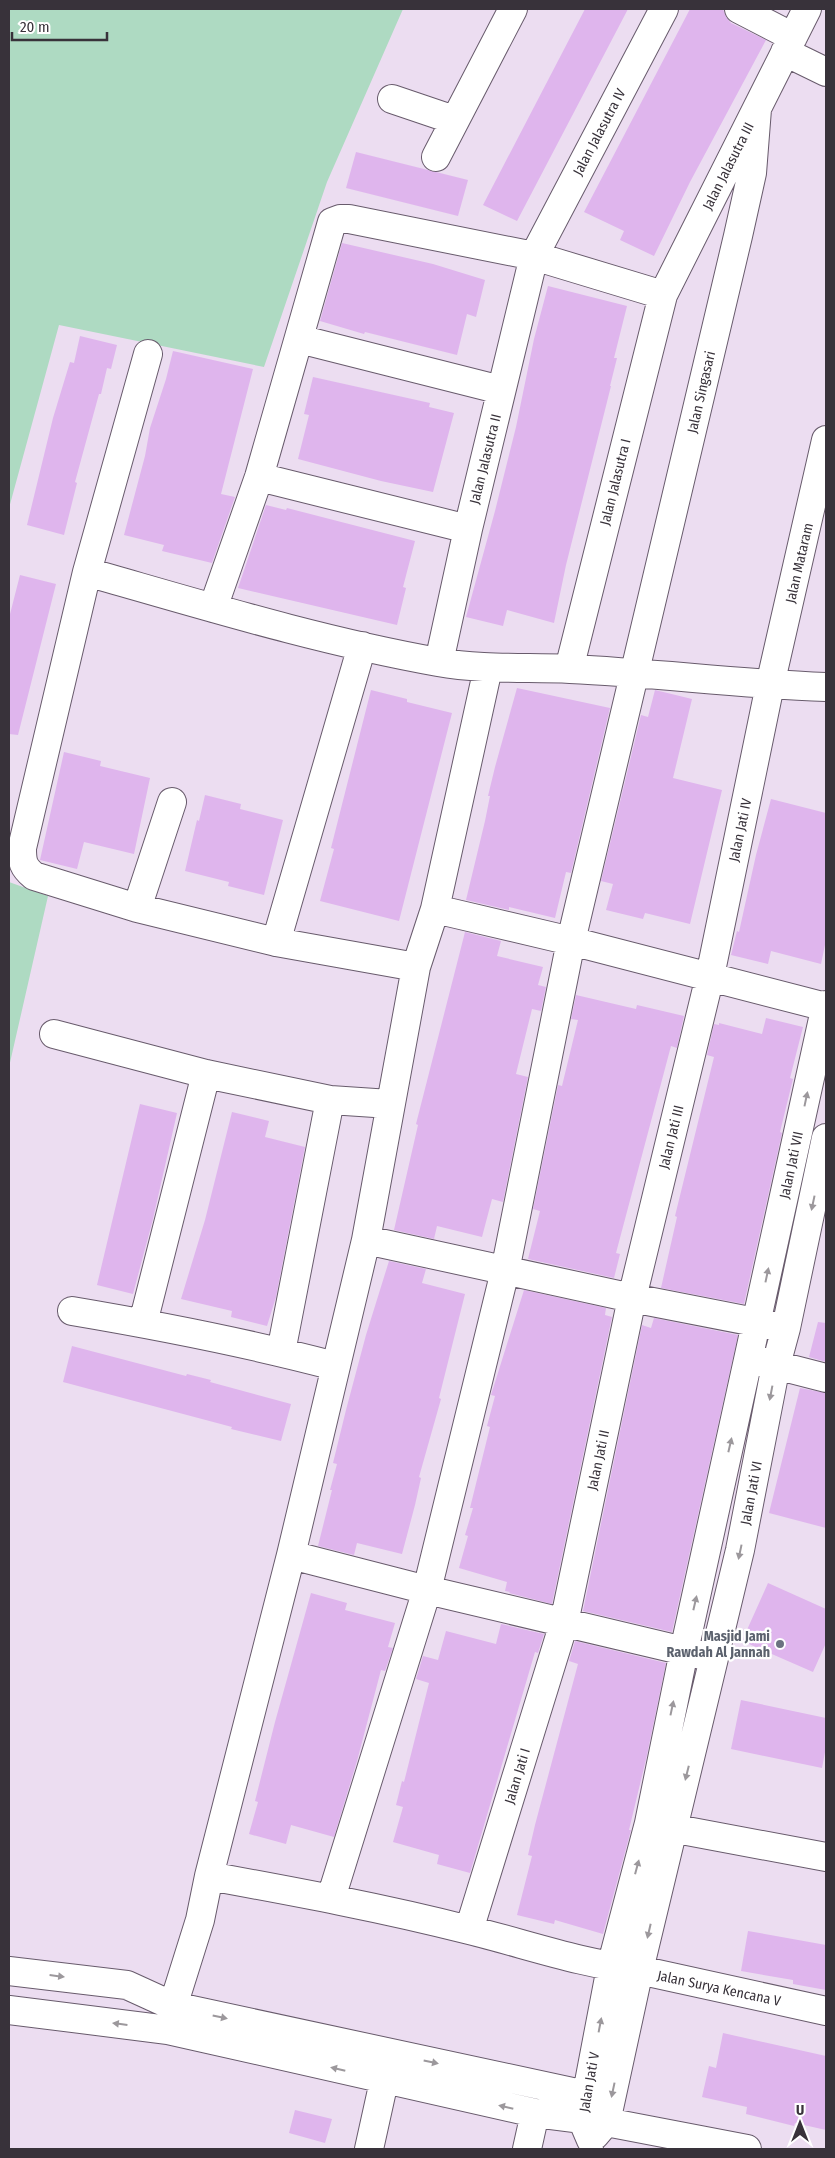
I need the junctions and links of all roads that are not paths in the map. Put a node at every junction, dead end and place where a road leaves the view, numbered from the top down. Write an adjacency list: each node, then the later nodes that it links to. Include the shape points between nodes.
1 (513, 9): 9 (street)
2 (664, 9): 11 (street, Jalan Jalasutra IV)
3 (739, 9): 5 (street)
4 (807, 9): 5 (street, Jalan Jalasutra III)
5 (789, 44): 6 (street); 8 (street, Jalan Jalasutra III)
6 (826, 72)
7 (392, 99): 9 (street)
8 (757, 109): 12 (street, Jalan Jalasutra III); 25 (street, Jalan Singasari, via 752,173)
9 (454, 120): 10 (street)
10 (436, 157)
11 (534, 256): 12 (street); 13 (street, via 349,218 336,220 332,222); 15 (street, Jalan Jalasutra II)
12 (663, 295): 24 (street, Jalan Jalasutra I)
13 (299, 339): 15 (street); 17 (street)
14 (148, 354): 19 (street)
15 (501, 390): 18 (street, Jalan Jalasutra II)
16 (826, 440): 26 (street, Jalan Mataram)
17 (259, 477): 18 (street); 20 (street)
18 (468, 528): 22 (street, Jalan Jalasutra II)
19 (87, 572): 20 (street); 29 (street, via 22,848 22,862 34,876)
20 (214, 608): 21 (street)
21 (362, 646): 22 (street); 32 (street)
22 (439, 662): 23 (street)
23 (488, 668): 24 (street); 30 (street)
24 (569, 669): 25 (street)
25 (634, 674): 26 (street); 31 (street, Jalan Singasari)
26 (770, 685): 27 (street); 34 (street, Jalan Jati IV)
27 (826, 687)
28 (172, 802): 29 (street)
29 (137, 908): 32 (street)
30 (435, 909): 31 (street); 33 (street)
31 (571, 941): 34 (street); 42 (street, Jalan Singasari)
32 (276, 942): 33 (street)
33 (416, 967): 39 (street)
34 (710, 976): 35 (street); 43 (street, Jalan Jati III)
35 (826, 1006): 45 (street, Jalan Jati VII, one-way to 35)
36 (54, 1034): 37 (street)
37 (206, 1074): 38 (street); 46 (street)
38 (330, 1100): 39 (street); 48 (street)
39 (390, 1104): 41 (street)
40 (826, 1138): 47 (street, Jalan Jati VII, one-way to 47)
41 (366, 1240): 42 (street); 51 (street)
42 (505, 1270): 43 (street); 54 (street, Jalan Singasari)
43 (632, 1298): 45 (street); 55 (street, Jalan Jati II)
44 (72, 1311): 46 (street)
45 (756, 1322): 47 (street); 49 (street)
46 (143, 1323): 48 (street)
47 (786, 1328): 50 (street, Jalan Jati VI)
48 (281, 1352): 51 (street)
49 (749, 1359): 50 (street); 56 (street, one-way to 49)
50 (776, 1365): 52 (street); 57 (street, Jalan Jati VI, one-way to 57)
51 (335, 1366): 53 (street)
52 (826, 1378)
53 (291, 1555): 54 (street); 60 (street)
54 (428, 1590): 55 (street); 61 (street, Jalan Singasari)
55 (564, 1623): 56 (street); 62 (street, Jalan Jati I)
56 (684, 1651): 57 (street); 58 (street, Jalan Jati V, one-way to 56)
57 (715, 1658): 58 (street, Jalan Jati V, one-way to 58)
58 (661, 1826): 59 (street); 63 (street, Jalan Jati V, one-way to 58); 64 (street, Jalan Jati V, one-way to 64)
59 (825, 1851)
60 (209, 1876): 61 (street, Jalan Surya Kencana V); 68 (street, via 200,1920)
61 (331, 1898): 62 (street, Jalan Surya Kencana V)
62 (469, 1930): 63 (street, Jalan Surya Kencana V)
63 (611, 1967): 64 (street, Jalan Surya Kencana V); 72 (street, Jalan Jati V, one-way to 63)
64 (639, 1970): 67 (street, Jalan Surya Kencana V); 72 (street, Jalan Jati V, one-way to 72)
65 (9, 1971): 68 (street, one-way to 68, via 127,1984)
66 (9, 2010): 68 (street, one-way to 66)
67 (826, 2011)
68 (170, 2018): 69 (street, one-way to 69); 70 (street, one-way to 68)
69 (390, 2053): 70 (street); 72 (street, one-way to 72)
70 (385, 2080): 71 (street, one-way to 70); 73 (street)
71 (535, 2113): 72 (street); 74 (street)
72 (591, 2125): 75 (street)
73 (369, 2149)
74 (527, 2149)
75 (747, 2149)

